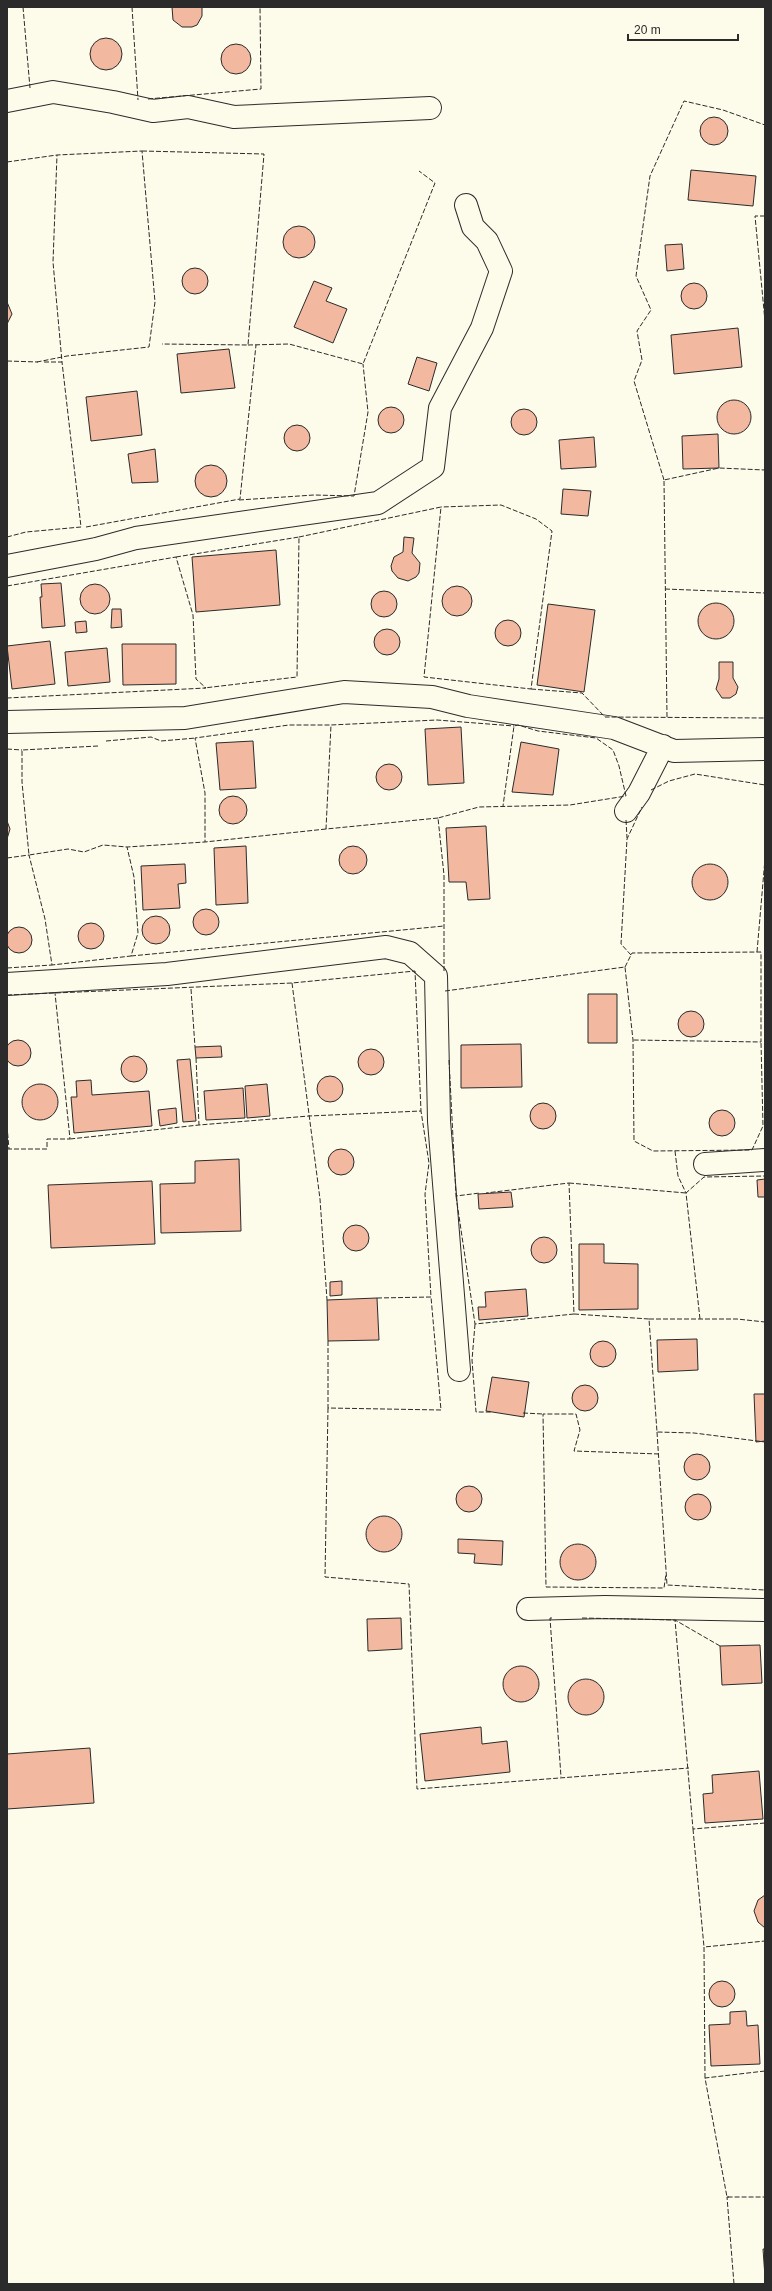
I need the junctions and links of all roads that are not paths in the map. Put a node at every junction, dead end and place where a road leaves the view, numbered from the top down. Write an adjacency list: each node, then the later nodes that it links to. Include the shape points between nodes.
1 (7, 101): 2 (street, via 53,92 153,111 188,107 234,117)
2 (430, 108)
3 (466, 205): 4 (street, via 472,227 486,241 501,271 482,328 440,408 433,467 378,503 136,538 96,549)
4 (7, 566)
5 (7, 722): 6 (street, via 185,718 344,692 432,697 468,706 614,728)
6 (663, 746): 7 (street, via 674,751); 8 (street, via 639,793)
7 (765, 750)
8 (626, 811)
9 (7, 984): 12 (street, via 167,974 386,946 410,953 436,976 439,1121)
10 (765, 1160): 11 (street)
11 (705, 1164)
12 (459, 1370)
13 (528, 1609): 14 (street, via 605,1607)
14 (765, 1610)

